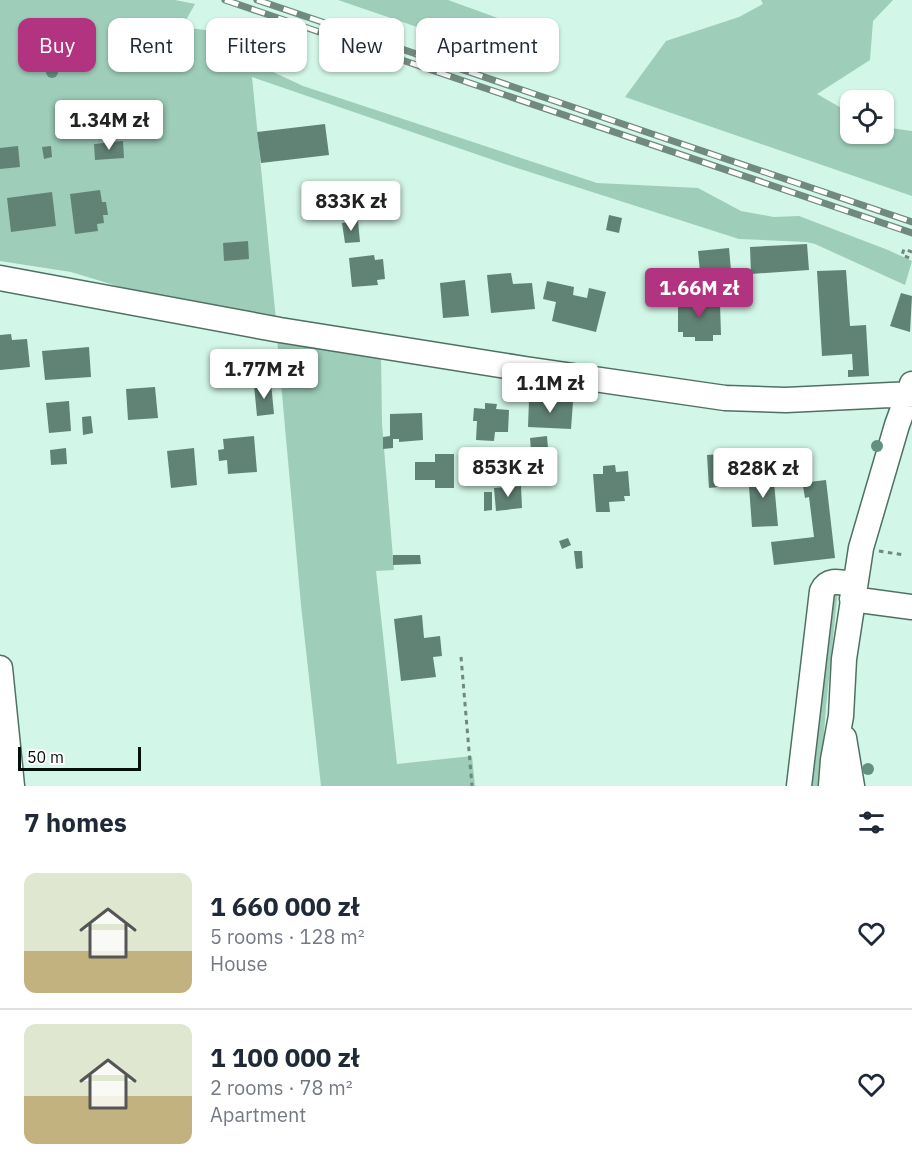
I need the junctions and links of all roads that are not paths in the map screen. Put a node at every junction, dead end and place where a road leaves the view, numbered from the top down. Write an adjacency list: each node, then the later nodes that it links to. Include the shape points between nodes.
1 (0, 278): 2 (street, via 280,330 724,398 768,400)
2 (911, 391): 3 (street)
3 (905, 427): 4 (street, via 861,548)
4 (853, 592): 5 (street); 7 (street); 9 (street, via 830,582 822,591)
5 (912, 607)
6 (0, 668): 8 (street)
7 (841, 716): 10 (street); 11 (street)
8 (12, 786)
9 (799, 786)
10 (831, 786)
11 (852, 786)

